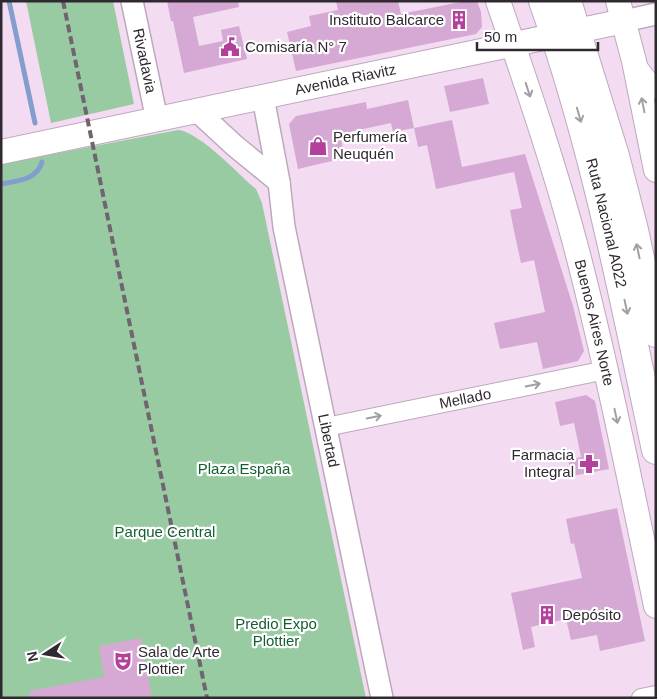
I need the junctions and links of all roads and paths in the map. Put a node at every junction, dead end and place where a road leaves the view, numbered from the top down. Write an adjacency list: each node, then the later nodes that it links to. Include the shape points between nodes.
1 (132, 1): 13 (street, Rivadavia)
2 (498, 1): 8 (main road, Buenos Aires Norte)
3 (543, 1): 7 (highway, Ruta Nacional A022)
4 (567, 1): 7 (highway, Ruta Nacional A022)
5 (621, 11): 6 (street, Avenida Riavitz); 7 (main road, Avenida Riavitz); 9 (main road)
6 (656, 14)
7 (566, 33): 8 (main road, Avenida Riavitz); 20 (highway, Ruta Nacional A022, one-way to 7, via 615,156); 23 (highway, Ruta Nacional A022, one-way to 23, via 582,124 602,200)
8 (513, 44): 11 (main road, Avenida Riavitz); 21 (main road, Buenos Aires Norte, one-way to 21, via 576,245)
9 (634, 61): 10 (street); 18 (main road, one-way to 9)
10 (656, 90)
11 (264, 105): 12 (main road, Avenida Riavitz); 16 (street, via 254,139 245,145); 19 (street, Libertad)
12 (197, 111): 13 (main road, Avenida Riavitz); 16 (street)
13 (156, 120): 14 (main road, Avenida Riavitz)
14 (37, 145): 15 (main road, Avenida Riavitz); 17 (main road, Avenida Riavitz)
15 (1, 146)
16 (235, 146): 19 (street)
17 (1, 152)
18 (656, 170)
19 (279, 182): 22 (street, Libertad, via 284,226)
20 (656, 333)
21 (606, 370): 22 (street, Mellado, one-way to 21); 24 (main road, Buenos Aires Norte, one-way to 24)
22 (326, 427): 26 (street, Libertad)
23 (656, 450)
24 (656, 606)
25 (656, 695): 27 (street)
26 (382, 698)
27 (640, 698)

